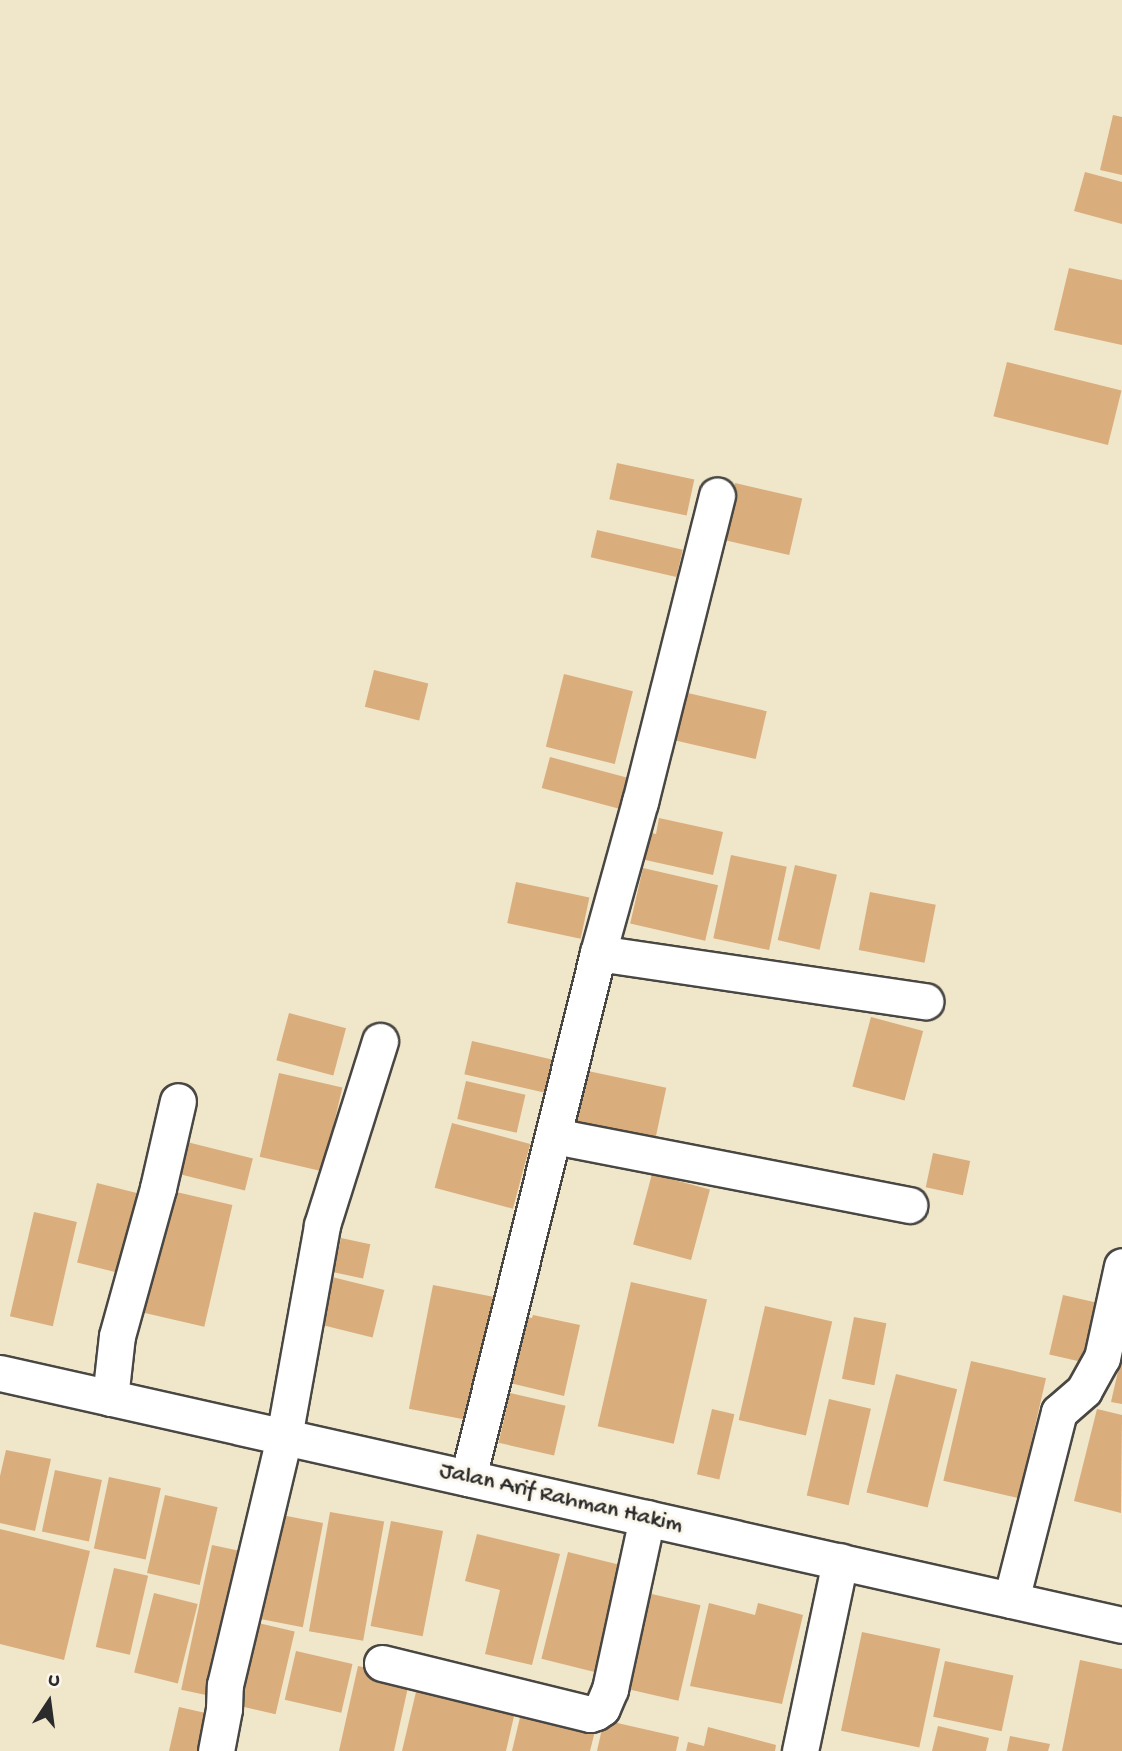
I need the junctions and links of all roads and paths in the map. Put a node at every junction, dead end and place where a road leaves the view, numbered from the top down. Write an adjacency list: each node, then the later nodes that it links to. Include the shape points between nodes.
1 (717, 496): 2 (street)
2 (598, 953): 3 (street); 6 (street)
3 (925, 1001)
4 (380, 1041): 11 (street, via 323,1225)
5 (178, 1101): 10 (street, via 117,1336)
6 (554, 1136): 7 (street); 12 (street)
7 (909, 1205)
8 (1122, 1266): 15 (street, via 1102,1357 1084,1390 1059,1412)
9 (0, 1373): 10 (street, Jalan Arif Rahman Hakim)
10 (110, 1398): 11 (street, Jalan Arif Rahman Hakim)
11 (284, 1437): 12 (street, Jalan Arif Rahman Hakim); 18 (street, via 225,1685)
12 (468, 1478): 13 (street, Jalan Arif Rahman Hakim)
13 (647, 1518): 14 (street, Jalan Arif Rahman Hakim); 17 (street, via 610,1689 596,1712)
14 (840, 1561): 15 (street, Jalan Arif Rahman Hakim); 19 (street)
15 (1011, 1600): 16 (street, Jalan Arif Rahman Hakim)
16 (1122, 1625)
17 (382, 1663)
18 (216, 1751)
19 (800, 1751)

